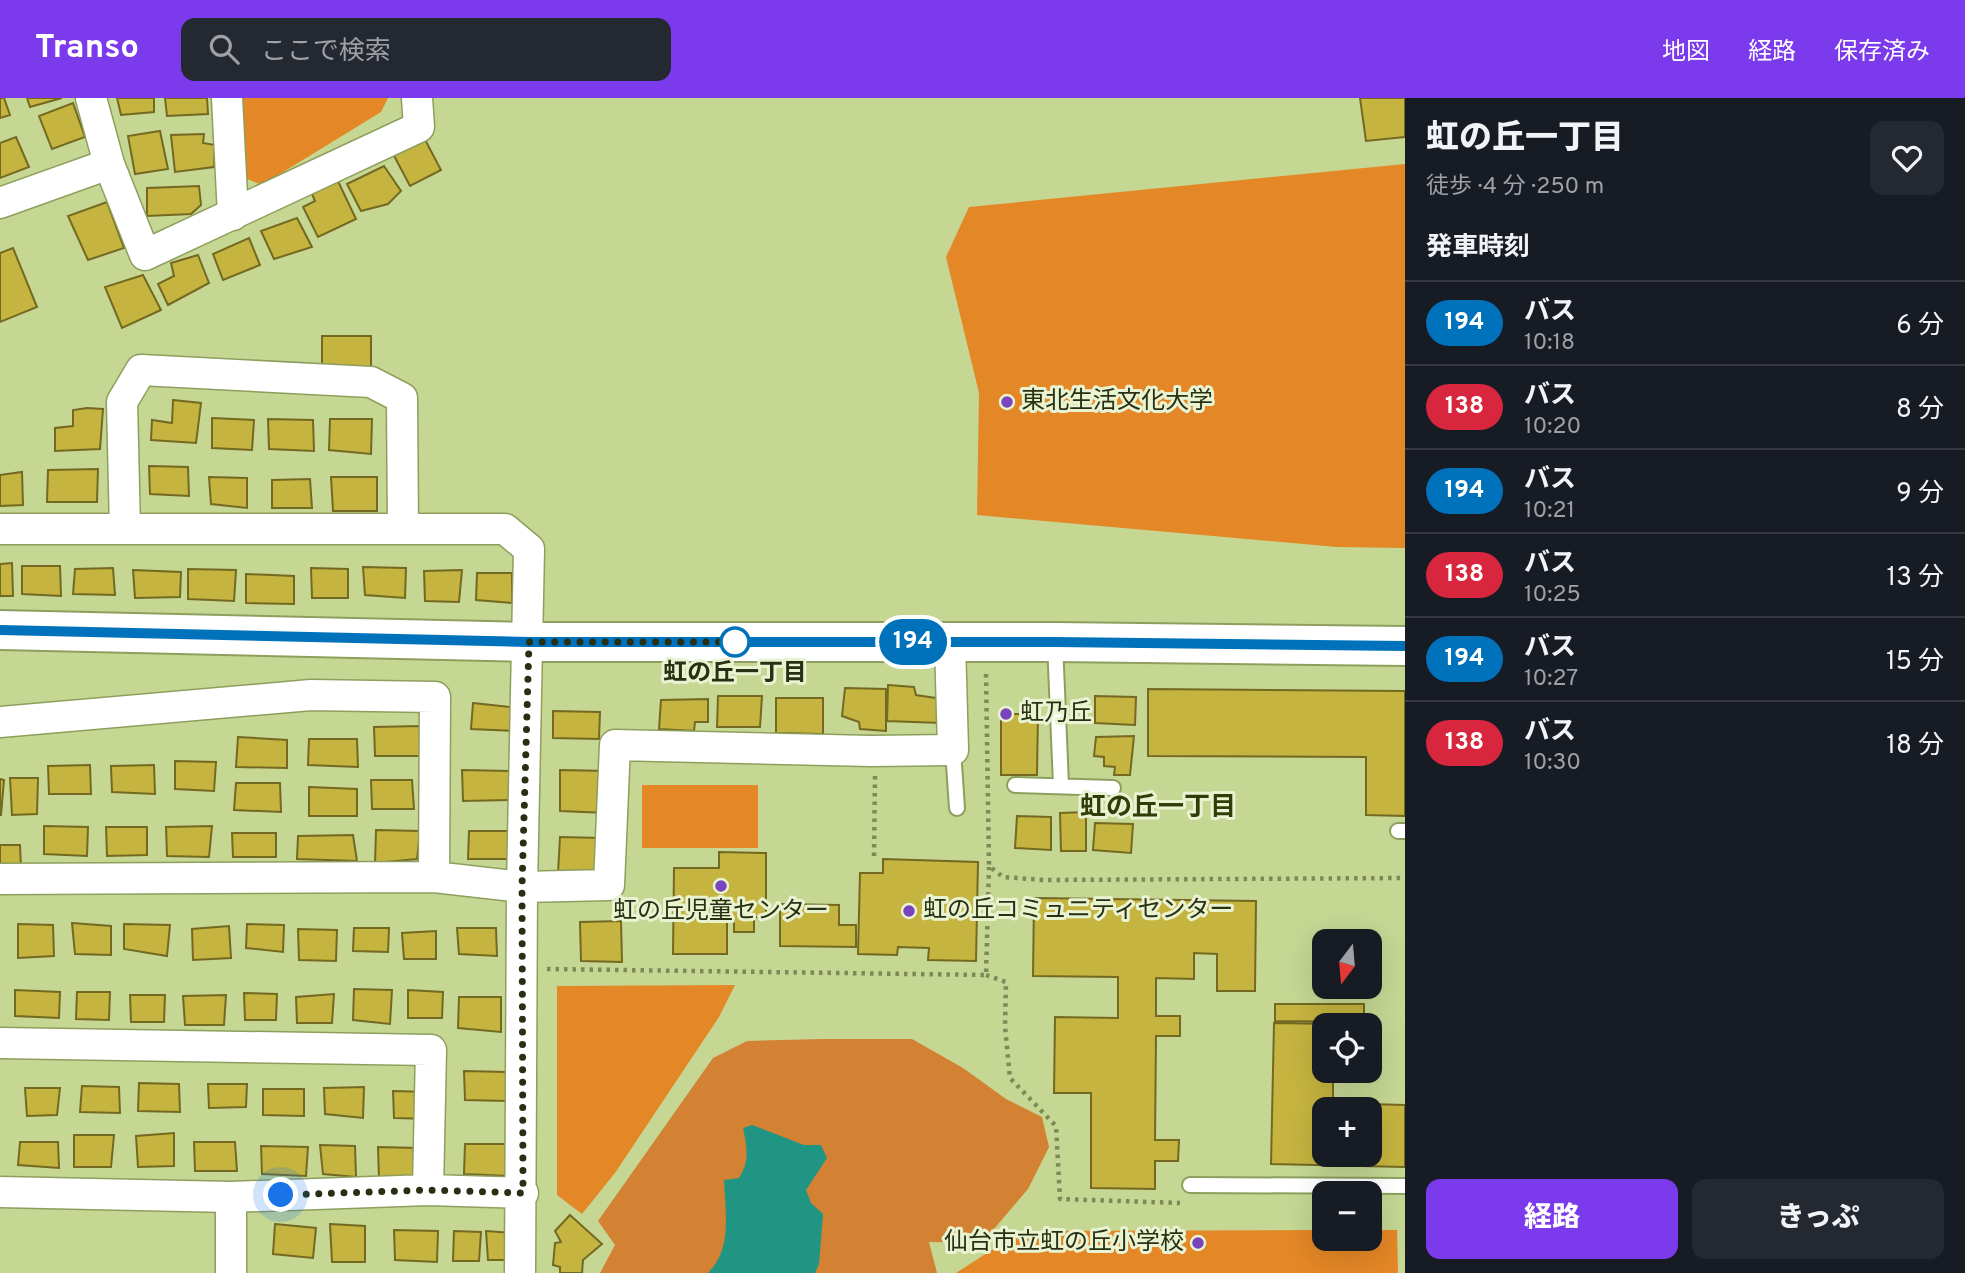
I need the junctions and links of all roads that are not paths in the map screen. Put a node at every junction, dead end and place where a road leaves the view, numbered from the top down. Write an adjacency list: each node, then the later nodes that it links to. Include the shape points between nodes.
1 (91, 98): 4 (street)
2 (227, 98): 6 (street)
3 (417, 98): 6 (street, via 419,127)
4 (108, 164): 5 (street); 6 (street, via 145,255)
5 (0, 202)
6 (233, 215)
7 (0, 529): 8 (street)
8 (125, 529): 9 (street); 9 (street, via 122,402 141,370 371,382 402,398)
9 (403, 529): 11 (street, via 505,529 529,549)
10 (0, 630): 11 (street)
11 (529, 642): 12 (street); 23 (street)
12 (968, 642): 13 (street); 16 (street)
13 (1055, 642): 14 (street); 18 (lane)
14 (1405, 646)
15 (0, 722): 21 (street, via 311,695 435,697)
16 (953, 750): 20 (lane); 23 (street, via 615,745 609,885)
17 (1016, 785): 18 (lane)
18 (1061, 785): 19 (lane)
19 (1113, 788)
20 (957, 808)
21 (434, 877): 22 (street); 23 (street)
22 (0, 878)
23 (522, 887): 29 (street)
24 (0, 1043): 27 (street, via 431,1050)
25 (1190, 1185): 26 (lane)
26 (1405, 1186)
27 (428, 1190): 29 (street); 30 (street)
28 (0, 1192): 30 (street)
29 (523, 1193): 32 (street)
30 (232, 1197): 31 (street)
31 (231, 1273)
32 (520, 1273)

